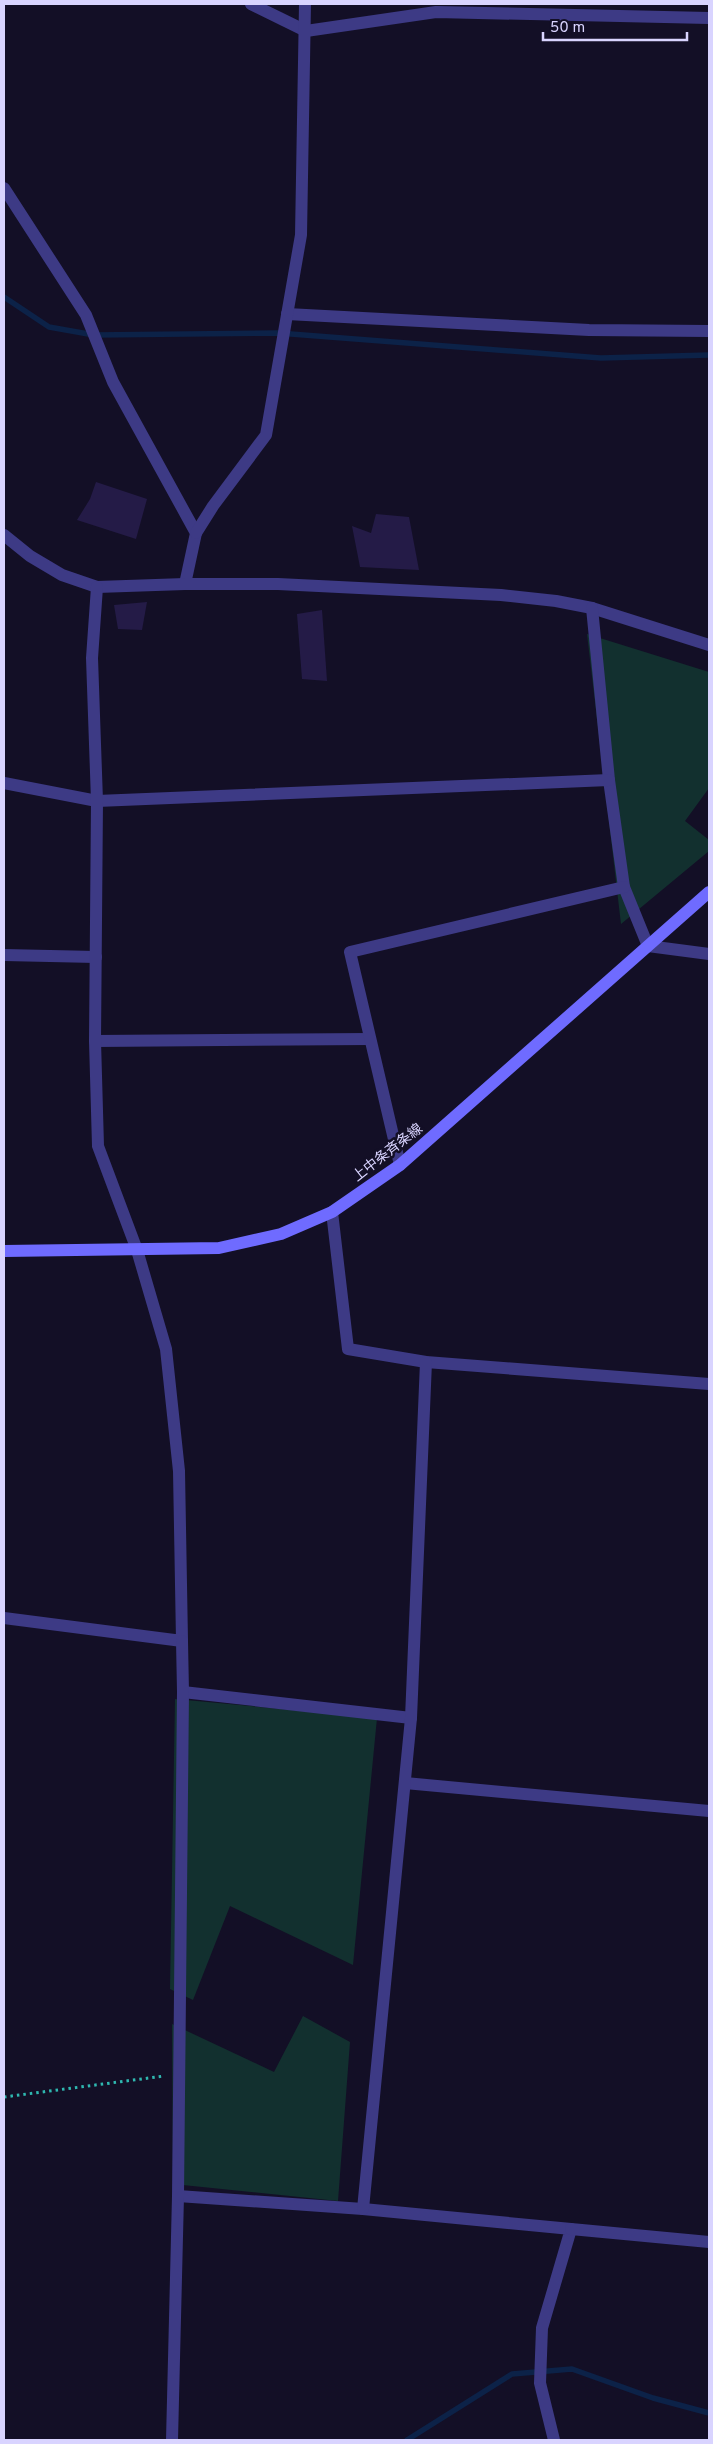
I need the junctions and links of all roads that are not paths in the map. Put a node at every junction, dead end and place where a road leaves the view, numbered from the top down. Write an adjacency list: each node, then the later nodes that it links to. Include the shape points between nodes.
1 (251, 4): 4 (street)
2 (305, 4): 4 (street)
3 (709, 18): 4 (street, via 436,12)
4 (306, 31): 6 (street, via 301,235)
5 (4, 188): 8 (street, via 86,315 113,382)
6 (287, 314): 7 (street, via 589,330); 8 (street, via 266,435 212,506)
7 (709, 331)
8 (196, 533): 10 (street)
9 (4, 535): 11 (street, via 30,556 62,575)
10 (185, 584): 11 (street); 12 (street, via 360,587 501,595)
11 (98, 587): 16 (street, via 92,658)
12 (592, 608): 13 (street); 14 (street)
13 (709, 645)
14 (608, 780): 16 (street); 17 (street)
15 (4, 784): 16 (street)
16 (98, 801): 22 (street)
17 (624, 887): 19 (street); 23 (street, via 350,952)
18 (709, 892): 19 (main road, 上中条斉条線)
19 (648, 946): 20 (street); 25 (main road, 上中条斉条線)
20 (709, 954)
21 (4, 955): 22 (street)
22 (96, 957): 24 (street)
23 (370, 1039): 24 (street); 25 (street)
24 (95, 1041): 27 (street, via 98,1146)
25 (400, 1165): 26 (main road, 上中条斉条線)
26 (332, 1212): 27 (main road, 上中条斉条線, via 281,1234 219,1248); 29 (street, via 348,1350)
27 (137, 1250): 28 (main road, 上中条斉条線); 32 (street, via 166,1348 179,1471)
28 (4, 1251)
29 (426, 1362): 30 (street); 34 (street)
30 (709, 1384)
31 (4, 1618): 32 (street)
32 (182, 1641): 33 (street)
33 (183, 1692): 34 (street); 37 (street)
34 (411, 1718): 35 (street)
35 (405, 1783): 36 (street); 38 (street)
36 (709, 1811)
37 (178, 2196): 38 (street); 41 (street)
38 (364, 2209): 39 (street)
39 (571, 2229): 40 (street); 42 (street, via 542,2328 540,2383)
40 (709, 2242)
41 (172, 2440)
42 (554, 2440)

